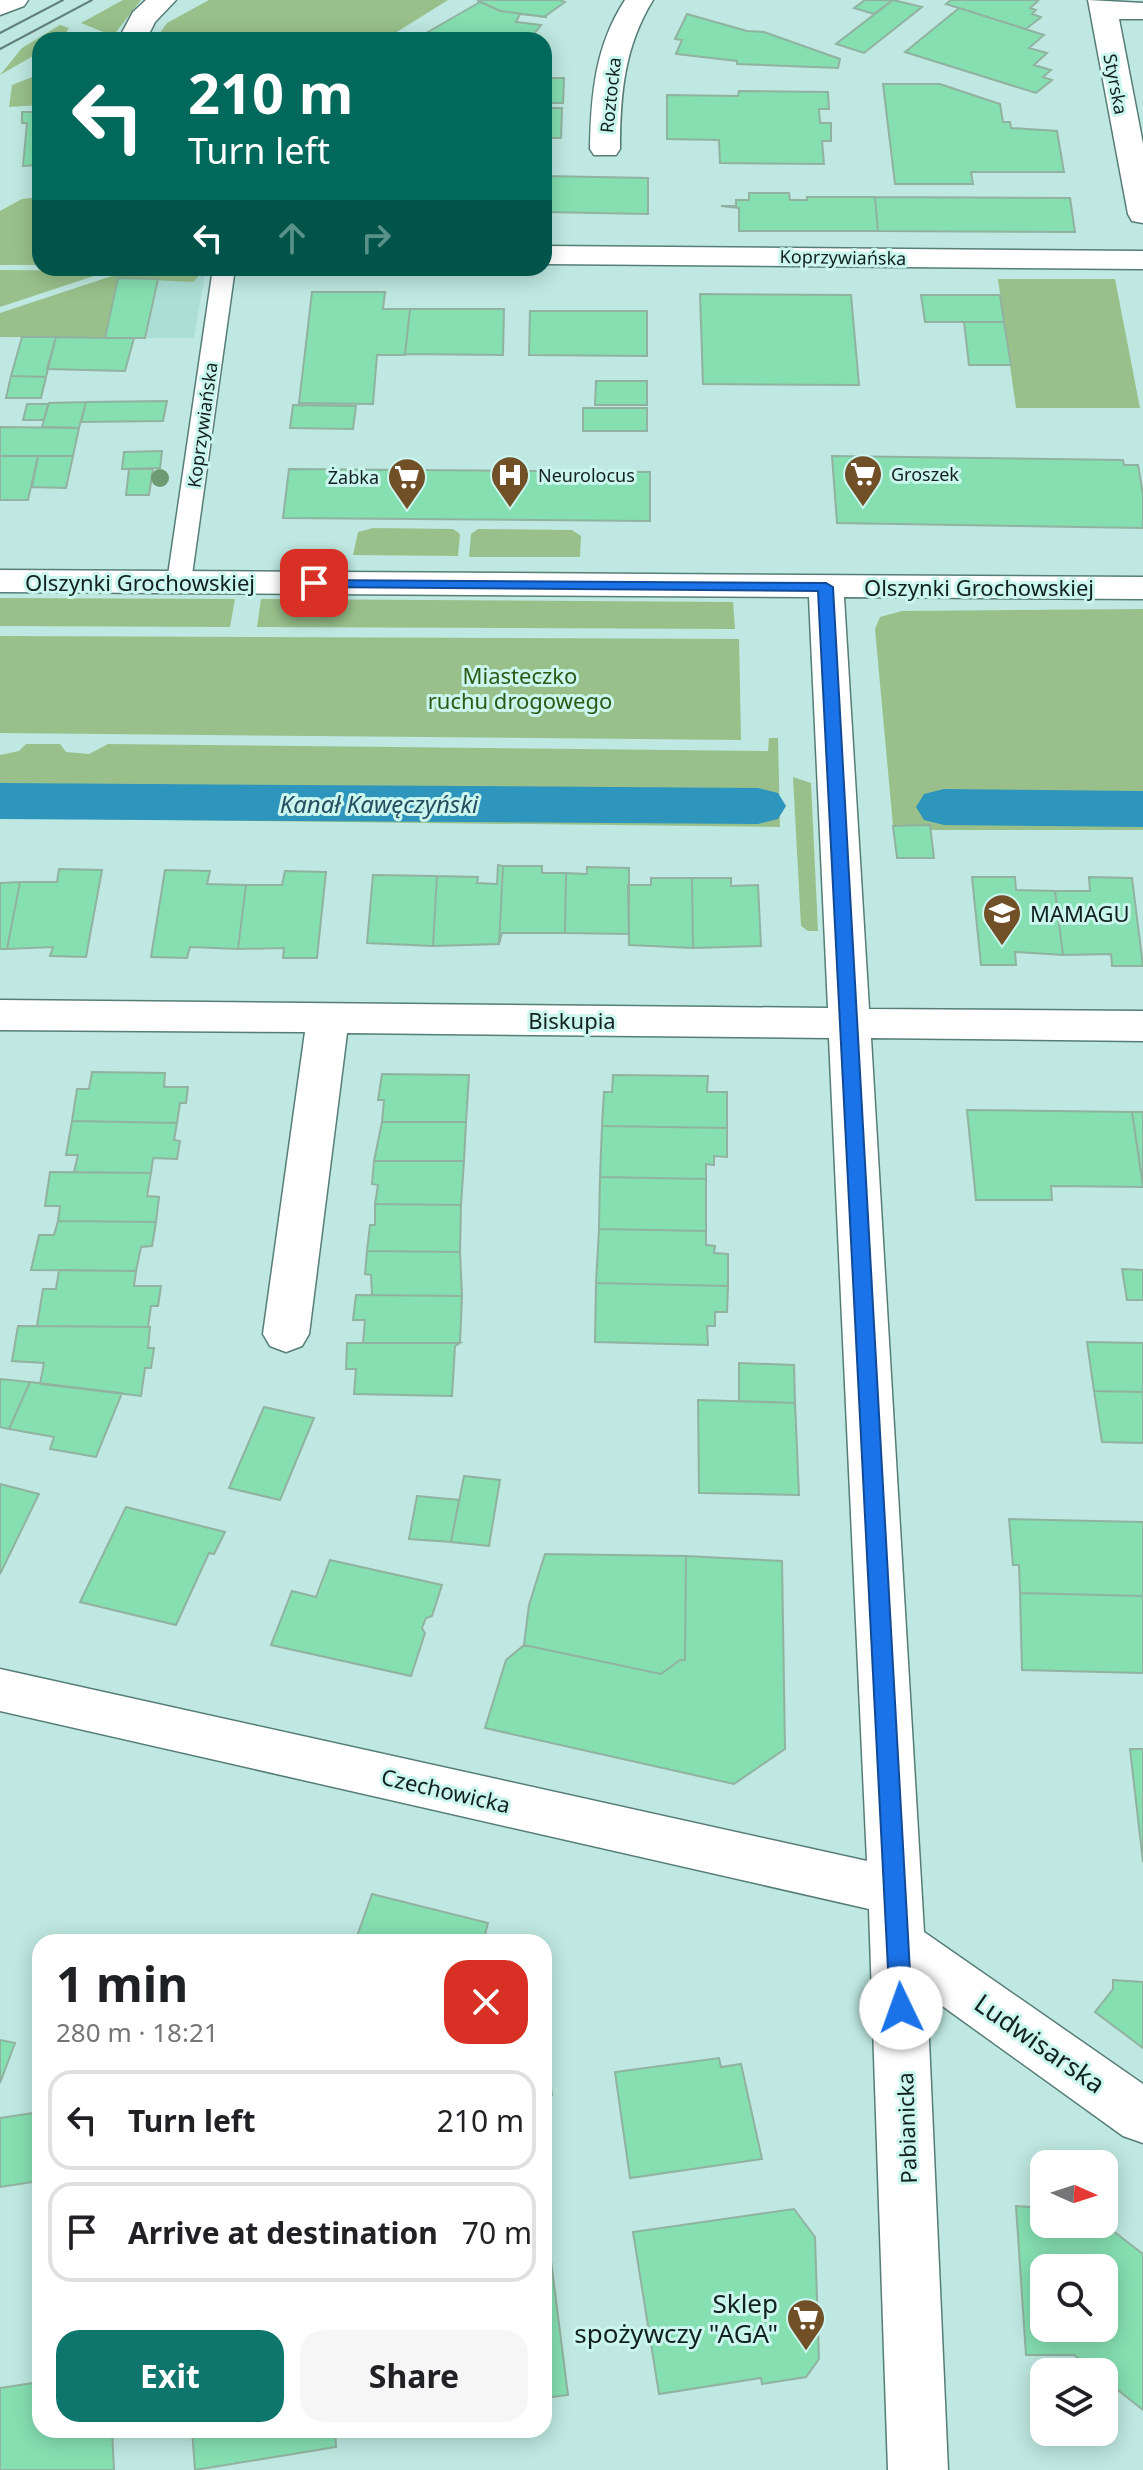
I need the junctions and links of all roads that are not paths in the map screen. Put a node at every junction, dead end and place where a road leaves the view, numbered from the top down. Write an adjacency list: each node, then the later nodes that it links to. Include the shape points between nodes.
1 (14, 0): 5 (street)
2 (162, 0): 7 (street)
3 (639, 0): 8 (street, Roztocka, via 609,65)
4 (1102, 5): 6 (street); 9 (street, Styrska)
5 (0, 7)
6 (1143, 11)
7 (136, 32)
8 (605, 149)
9 (1143, 214)
10 (552, 255): 11 (street, Koprzywiańska)
11 (1143, 260)
12 (223, 276): 14 (lane, Koprzywiańska)
13 (0, 581): 14 (street, Olszynki Grochowskiej)
14 (179, 582): 15 (street, Olszynki Grochowskiej)
15 (826, 587): 16 (street, Olszynki Grochowskiej); 19 (street, Pabianicka)
16 (1143, 588)
17 (0, 1015): 18 (street, Biskupia)
18 (328, 1018): 19 (street, Biskupia); 21 (street)
19 (851, 1023): 20 (street, Biskupia); 23 (street, Pabianicka)
20 (1143, 1026)
21 (286, 1334)
22 (0, 1690): 23 (street, Czechowicka)
23 (892, 1890): 24 (street, Pabianicka)
24 (897, 1944): 25 (street, Ludwisarska); 26 (street, Pabianicka)
25 (1143, 2117)
26 (918, 2470)

